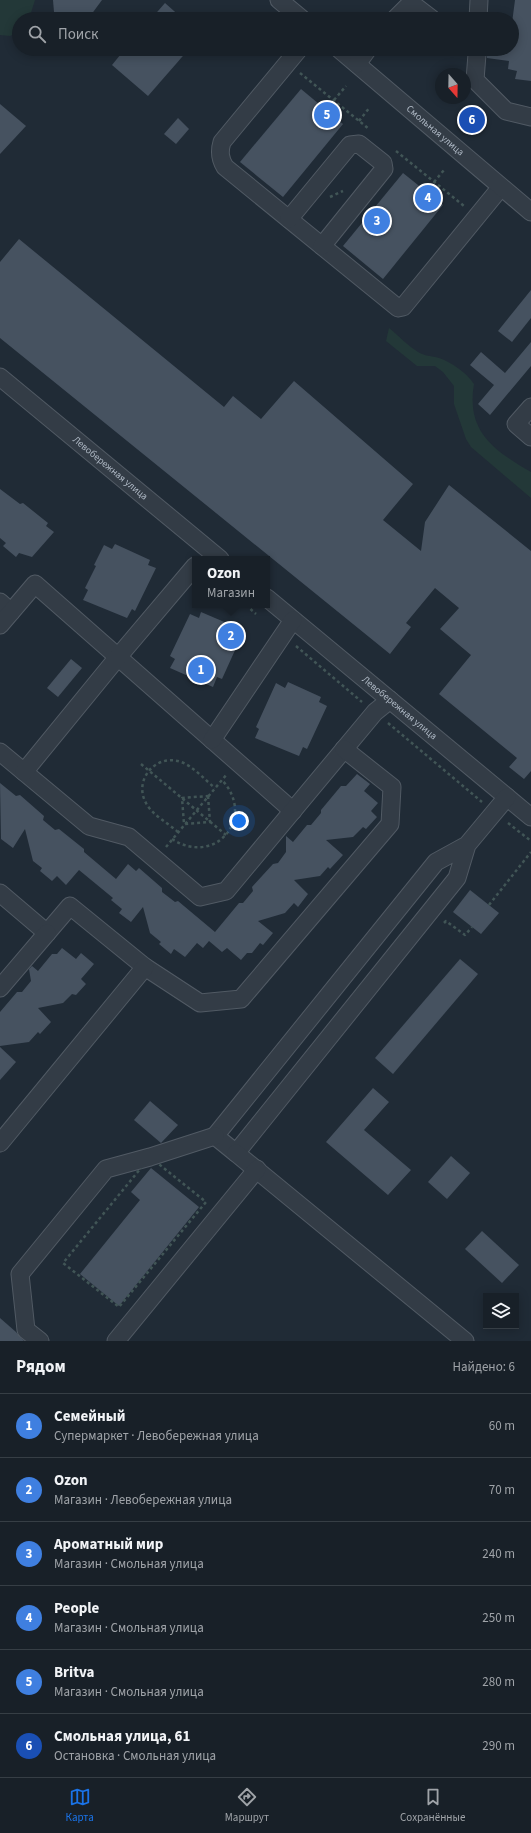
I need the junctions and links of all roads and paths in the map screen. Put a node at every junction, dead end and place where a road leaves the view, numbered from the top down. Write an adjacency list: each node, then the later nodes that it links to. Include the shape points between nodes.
1 (279, 0): 3 (street)
2 (479, 0): 6 (street)
3 (294, 12)
4 (402, 12): 5 (street, via 411,3)
5 (423, 12)
6 (478, 12)
7 (293, 56): 11 (street)
8 (347, 56): 12 (street, Смольная улица)
9 (363, 56): 12 (street)
10 (475, 56): 16 (street, via 475,80 506,111)
11 (288, 62): 14 (path); 25 (street, via 222,142 220,157 225,167)
12 (357, 64): 22 (street, Смольная улица)
13 (346, 86): 14 (path)
14 (334, 100): 17 (path)
15 (370, 107): 17 (path)
16 (531, 116)
17 (359, 121): 18 (path)
18 (375, 134)
19 (374, 156): 21 (path, via 385,142); 25 (street, via 359,144 350,145); 26 (street, via 384,165 383,172)
20 (444, 170): 21 (path)
21 (434, 182): 24 (path)
22 (501, 187): 23 (street, Смольная улица); 24 (street)
23 (528, 204)
24 (477, 217): 26 (street, via 400,308)
25 (289, 219): 26 (street)
26 (322, 246)
27 (0, 377): 30 (street, Левобережная улица)
28 (531, 407): 29 (street, via 516,424)
29 (531, 437)
30 (210, 556)
31 (192, 570): 36 (street)
32 (270, 601): 34 (street, Левобережная улица)
33 (6, 607): 35 (street); 36 (street, via 34,584)
34 (293, 620): 37 (street, Левобережная улица); 38 (street)
35 (0, 625)
36 (118, 657): 38 (street); 44 (street)
37 (390, 700): 39 (street, via 375,712); 48 (street, Левобережная улица)
38 (212, 740): 41 (street)
39 (344, 749): 51 (street); 64 (street, via 392,787 390,824 241,999 200,1003)
40 (0, 752): 44 (street)
41 (237, 762): 45 (path); 51 (street)
42 (141, 764): 43 (path)
43 (149, 770): 46 (path, via 158,762 175,760 189,766); 49 (path); 55 (path, via 142,788 146,804)
44 (24, 772): 60 (street, via 89,826 129,837)
45 (222, 780): 46 (path); 56 (path, via 233,796 236,806 234,821)
46 (215, 788): 47 (path)
47 (208, 796): 49 (path); 50 (path); 53 (path)
48 (507, 797): 52 (street, Левобережная улица); 58 (street)
49 (182, 798): 50 (path); 54 (path)
50 (196, 810): 53 (path); 54 (path)
51 (293, 811): 60 (street, via 226,891 200,897)
52 (531, 817)
53 (210, 822): 54 (path); 56 (path)
54 (184, 824): 55 (path)
55 (178, 832): 57 (path)
56 (226, 835): 57 (path, via 219,841 200,848 180,845)
57 (172, 839): 60 (path)
58 (467, 845): 66 (street, via 436,862); 68 (street, via 457,878)
59 (531, 852): 62 (path)
60 (155, 859)
61 (0, 893): 63 (street)
62 (489, 905)
63 (47, 933): 64 (street, via 70,906); 65 (street)
64 (145, 967): 67 (street)
65 (0, 988)
66 (215, 1136): 68 (street); 69 (street)
67 (0, 1143)
68 (236, 1153): 70 (street)
69 (150, 1157): 69 (path, via 206,1202 119,1307 63,1263); 71 (street, via 106,1169 20,1274 26,1330)
70 (257, 1169): 72 (street); 73 (street)
71 (40, 1341)
72 (116, 1341)
73 (465, 1341)

